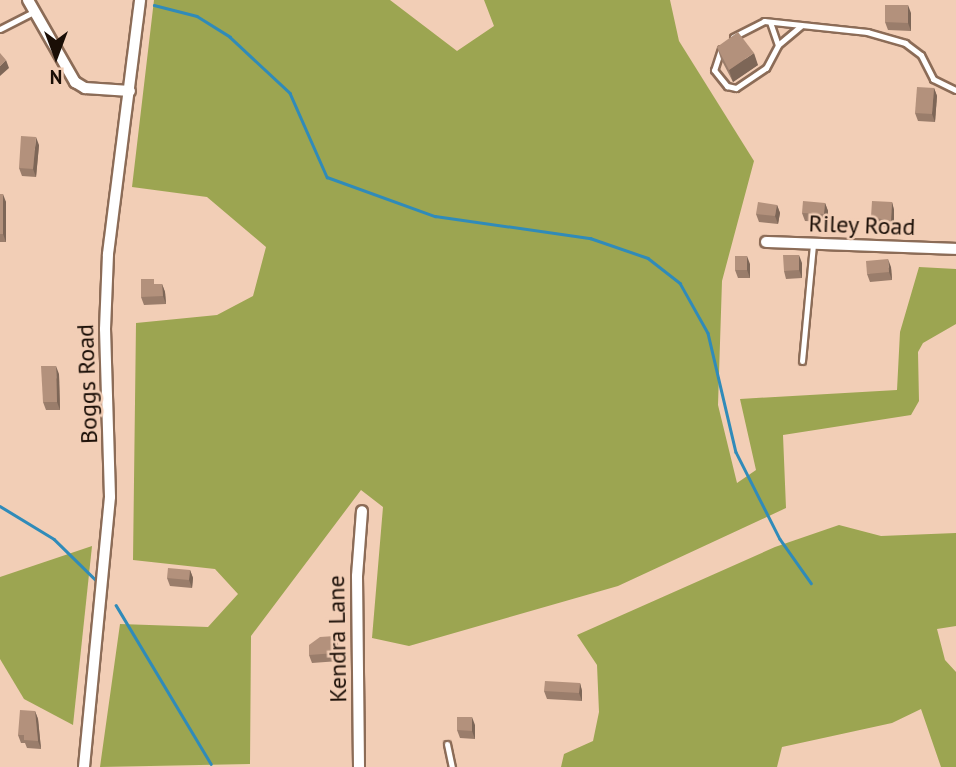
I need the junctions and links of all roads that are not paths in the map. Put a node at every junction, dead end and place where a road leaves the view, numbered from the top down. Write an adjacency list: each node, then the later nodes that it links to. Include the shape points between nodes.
1 (28, 0): 3 (street)
2 (140, 0): 9 (street, Boggs Road)
3 (34, 12): 6 (lane); 9 (street, via 75,82 85,88)
4 (770, 22): 5 (lane); 7 (lane); 7 (lane, via 740,30 716,56 714,70 727,86 736,88 766,68)
5 (800, 26): 7 (lane); 8 (lane, via 843,27 905,43 921,55 933,79)
6 (0, 29)
7 (778, 45)
8 (956, 90)
9 (130, 91): 16 (street, Boggs Road, via 108,254 105,329 110,497)
10 (765, 242): 11 (street, Riley Road)
11 (813, 244): 12 (street, Riley Road); 13 (lane)
12 (956, 249)
13 (802, 361)
14 (362, 510): 17 (street, Kendra Lane, via 357,576)
15 (447, 744): 18 (lane)
16 (84, 767)
17 (359, 767)
18 (452, 767)

